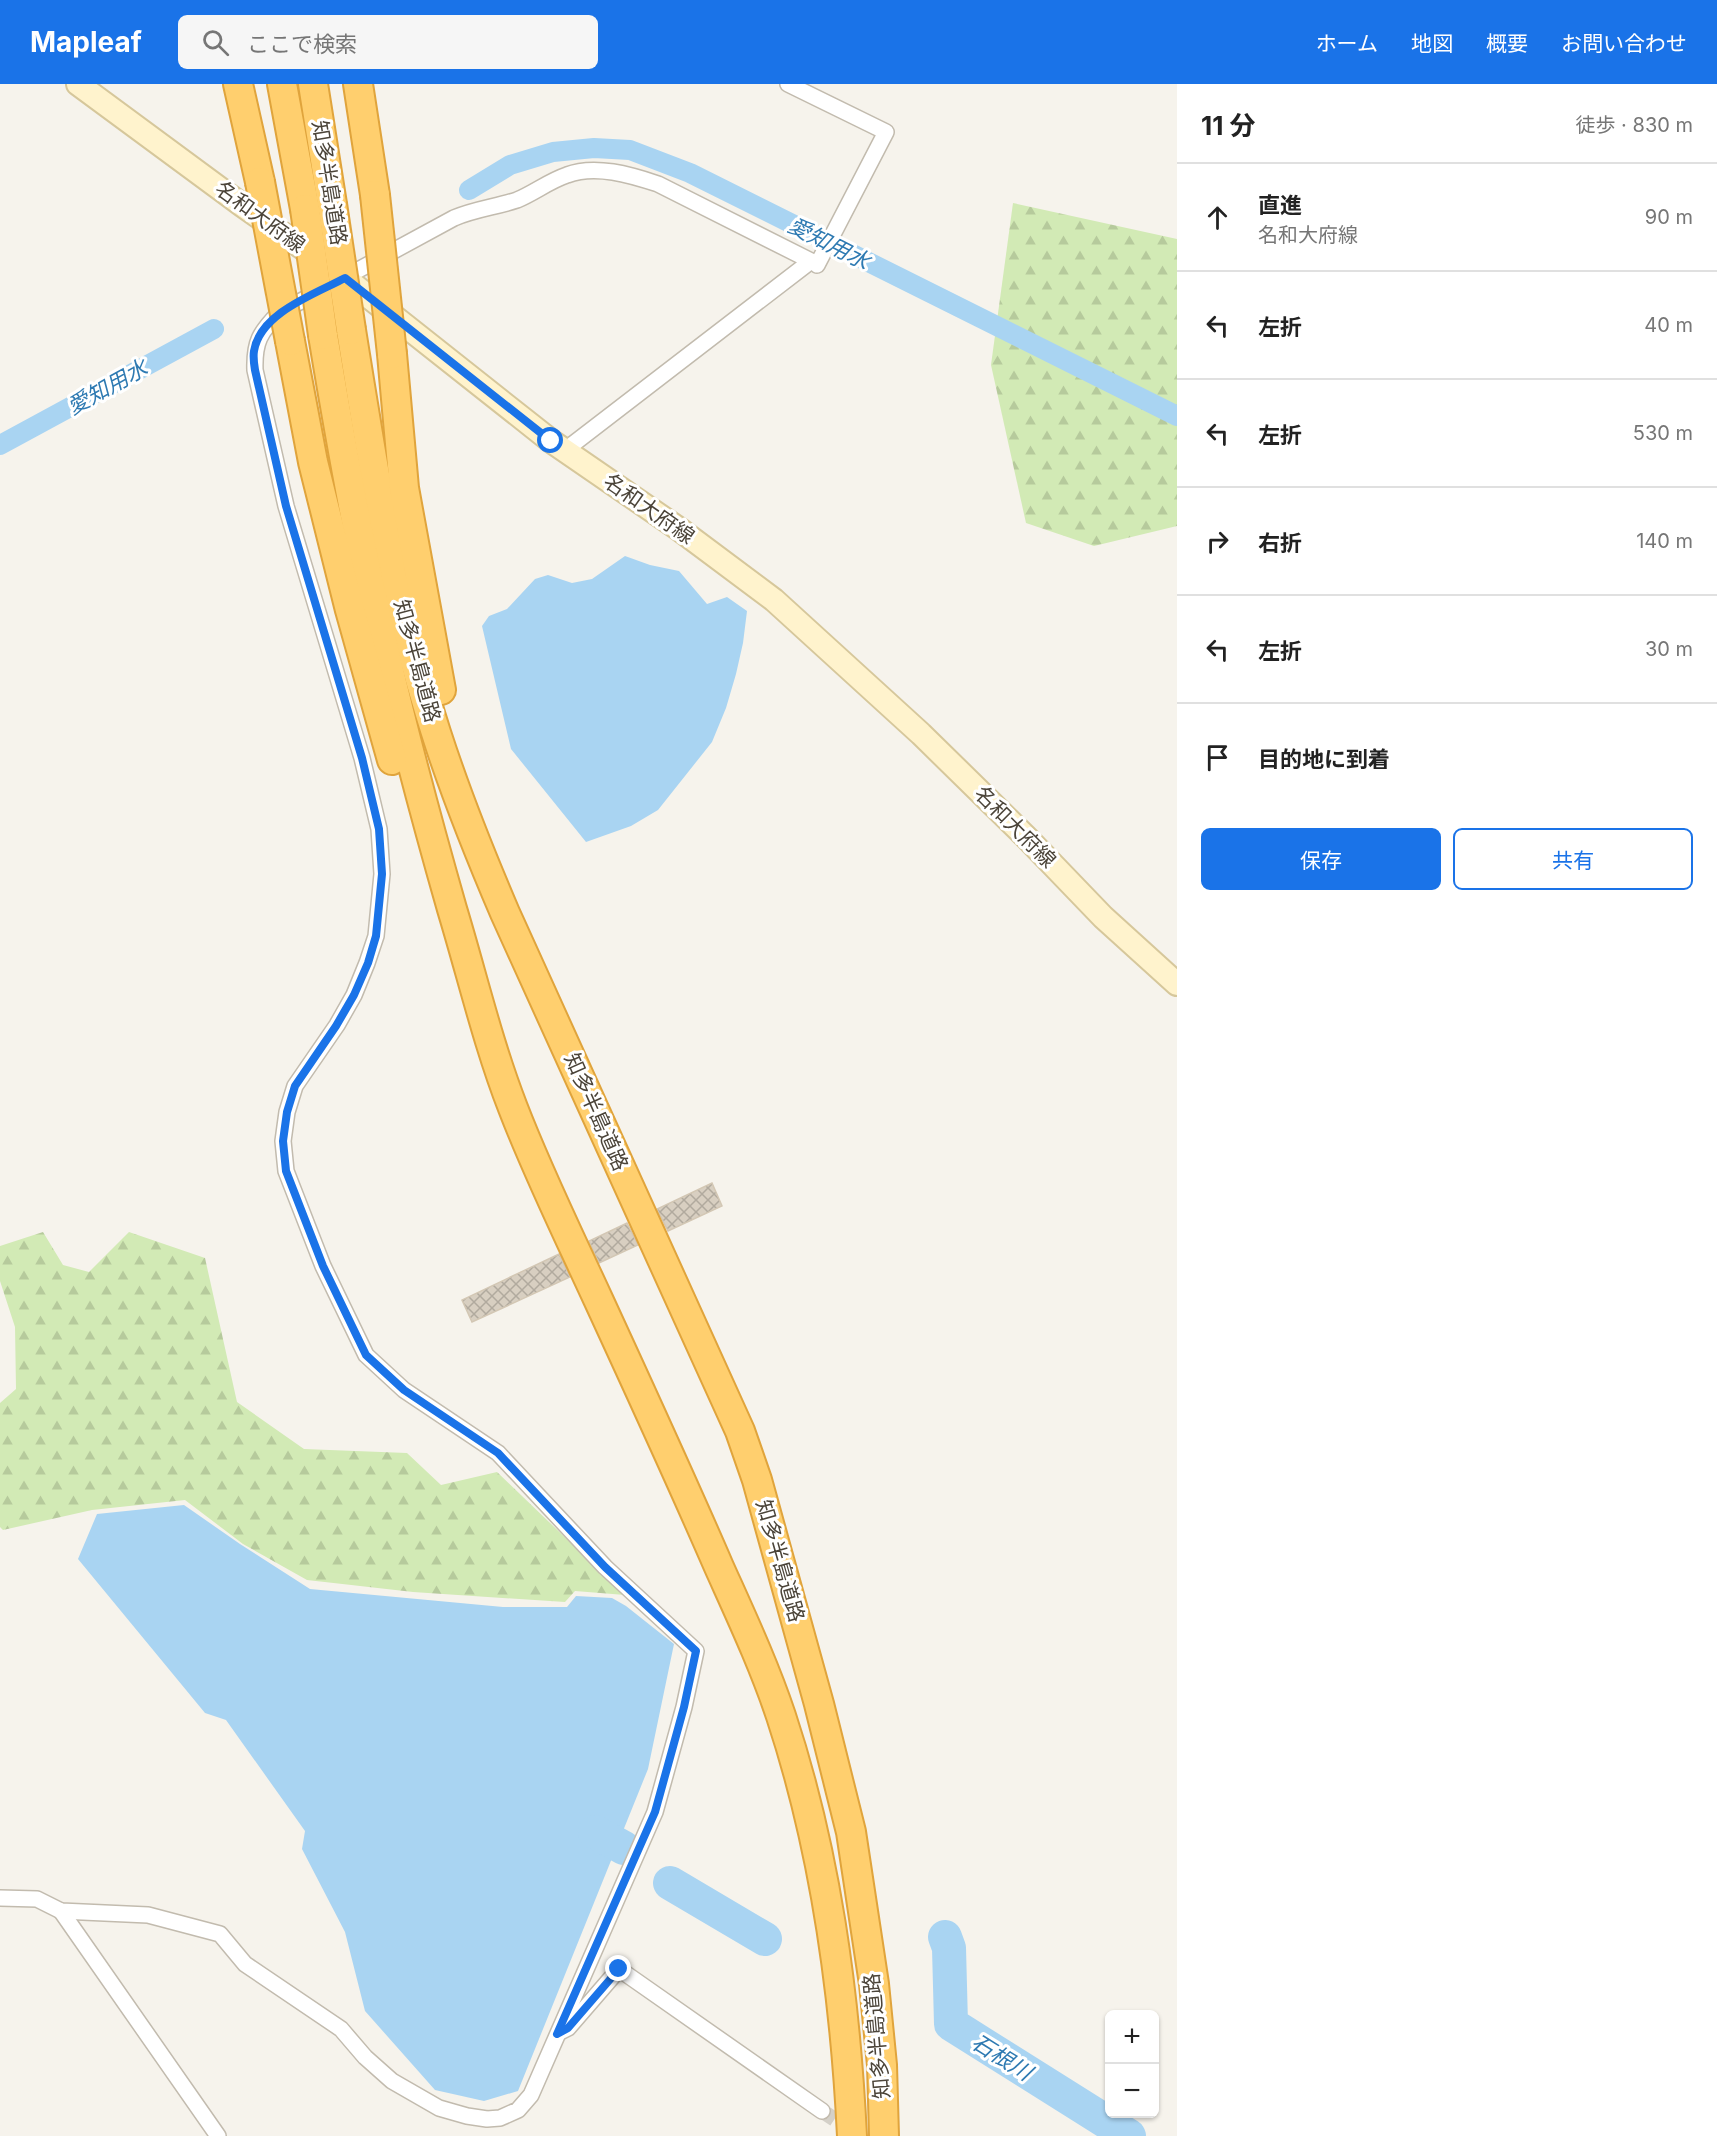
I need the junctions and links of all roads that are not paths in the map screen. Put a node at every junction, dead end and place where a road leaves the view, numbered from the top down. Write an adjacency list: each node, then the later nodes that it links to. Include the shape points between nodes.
1 (78, 84): 8 (main road, 名和大府線)
2 (238, 84): 11 (highway, bridge, via 313,462 350,610 392,760)
3 (282, 84): 11 (highway, 知多半島道路, bridge, via 344,459 379,628)
4 (313, 84): 10 (highway, 知多半島道路, bridge, via 371,455 425,699)
5 (358, 84): 10 (highway, bridge, via 375,195 404,488)
6 (788, 84): 7 (street, via 886,132)
7 (819, 261)
8 (345, 278): 9 (main road, 名和大府線); 9 (street, via 454,218 520,198 568,174 589,171 634,176 658,184 811,261); 15 (street, via 279,313 263,329 254,351 286,506 362,758 379,829 382,874 376,936 368,963 336,1026 295,1086 283,1141 286,1171 323,1266 366,1355 404,1390 498,1453 605,1567 696,1651 655,1812)
9 (564, 451): 12 (main road, 名和大府線, via 774,600 921,734 1103,917)
10 (464, 813): 19 (highway, 知多半島道路, via 505,913 740,1431 757,1480 851,1832 874,1984)
11 (438, 857): 18 (highway, 知多半島道路, via 513,1108 677,1471 781,1717 828,1903 849,2068)
12 (1177, 984)
13 (0, 1898): 14 (street, via 37,1899)
14 (61, 1911): 15 (street, via 148,1915 220,1934 245,1964 341,2029 392,2081 439,2108 467,2116 500,2118 518,2110 531,2096); 17 (street)
15 (557, 2034): 16 (street, via 568,2028 619,1969)
16 (822, 2111)
17 (218, 2136)
18 (852, 2136)
19 (884, 2136)

